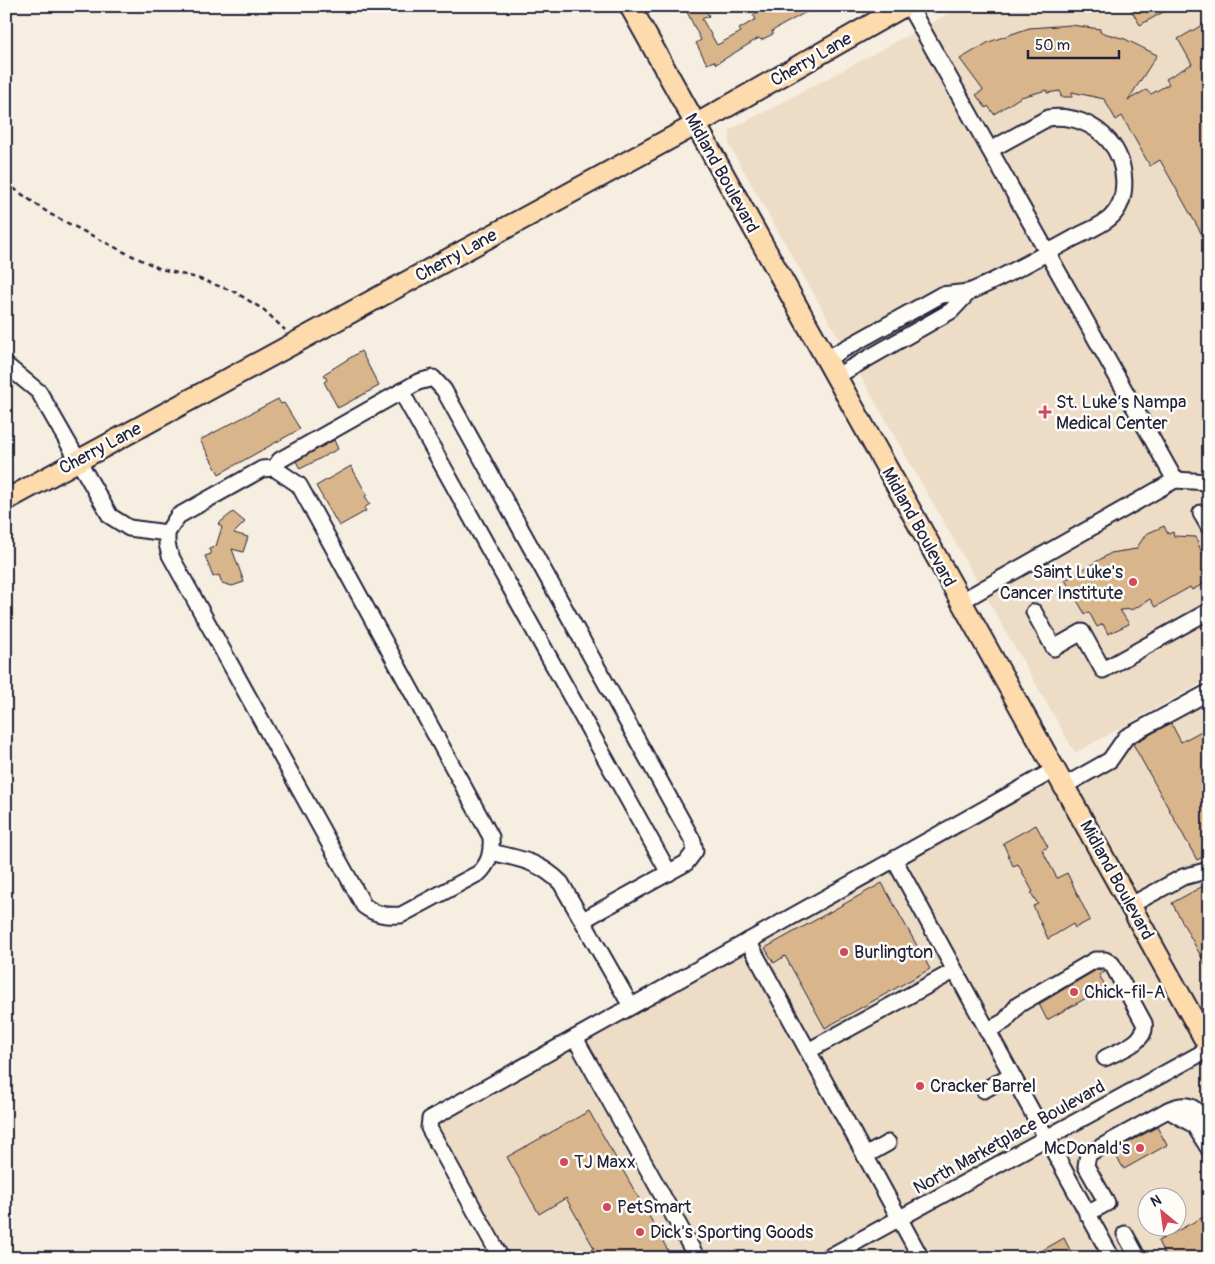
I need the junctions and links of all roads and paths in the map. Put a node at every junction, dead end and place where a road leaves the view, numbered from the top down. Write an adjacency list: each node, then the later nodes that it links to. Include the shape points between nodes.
1 (630, 6): 4 (main road, Midland Boulevard)
2 (904, 6): 4 (main road, Cherry Lane)
3 (909, 6): 5 (street)
4 (695, 124): 9 (main road, Cherry Lane); 10 (main road, Midland Boulevard)
5 (990, 150): 7 (street); 7 (street, via 1048,118 1058,117 1090,125 1112,144 1121,160 1124,179 1117,208 1110,218)
6 (6, 183): 9 (path, via 50,214 124,252 161,268 235,292 282,325)
7 (1048, 252): 8 (street); 16 (street)
8 (969, 292): 10 (street, via 941,295); 12 (street, via 951,311)
9 (294, 343): 14 (main road, Cherry Lane)
10 (826, 359): 12 (main road, Midland Boulevard)
11 (6, 364): 14 (street, via 38,392)
12 (835, 377): 22 (main road, Midland Boulevard)
13 (402, 391): 15 (street, via 280,460); 30 (street); 30 (street, via 433,378 449,398 692,841 695,851 686,863)
14 (78, 460): 18 (main road, Cherry Lane); 21 (street, via 114,520 137,530)
15 (274, 468): 21 (street, via 262,469 178,516); 27 (street, via 298,485 304,494 487,826)
16 (1175, 480): 17 (street); 22 (street)
17 (1209, 482)
18 (6, 500)
19 (1201, 513): 20 (street)
20 (1209, 527)
21 (167, 533): 27 (street, via 170,555 364,906 374,913 401,915 479,873)
22 (960, 602): 26 (main road, Midland Boulevard)
23 (1209, 611): 24 (street, via 1103,670 1082,632 1054,648)
24 (1034, 612)
25 (1209, 692): 26 (street, via 1126,737 1110,760)
26 (1059, 778): 28 (street); 31 (main road, Midland Boulevard)
27 (491, 852): 32 (street, via 530,860 549,870 562,882)
28 (894, 859): 33 (street); 34 (street)
29 (1209, 870): 31 (street, via 1183,877)
30 (669, 873): 32 (street)
31 (1131, 905): 38 (main road, Midland Boulevard)
32 (584, 920): 35 (street)
33 (748, 941): 35 (street); 39 (street)
34 (954, 971): 36 (street); 39 (street)
35 (631, 1006): 37 (street)
36 (987, 1031): 40 (street, via 1035,994 1095,960 1108,962 1144,1023 1145,1031 1141,1038); 41 (street)
37 (575, 1038): 50 (street, via 430,1119 429,1128); 51 (street)
38 (1209, 1048): 43 (street, North Marketplace Boulevard)
39 (808, 1051): 46 (street)
40 (1104, 1058)
41 (1011, 1075): 42 (street); 43 (street)
42 (984, 1090)
43 (1045, 1139): 47 (street); 48 (street, North Marketplace Boulevard)
44 (888, 1143): 46 (street)
45 (1207, 1145): 47 (street, via 1194,1125 1168,1110 1088,1154 1086,1166 1107,1203)
46 (865, 1156): 48 (street)
47 (1087, 1214): 54 (street)
48 (899, 1219): 52 (street, North Marketplace Boulevard); 53 (street)
49 (1125, 1234): 55 (street)
50 (501, 1258)
51 (697, 1258)
52 (827, 1258)
53 (920, 1258)
54 (1112, 1258)
55 (1138, 1258)

